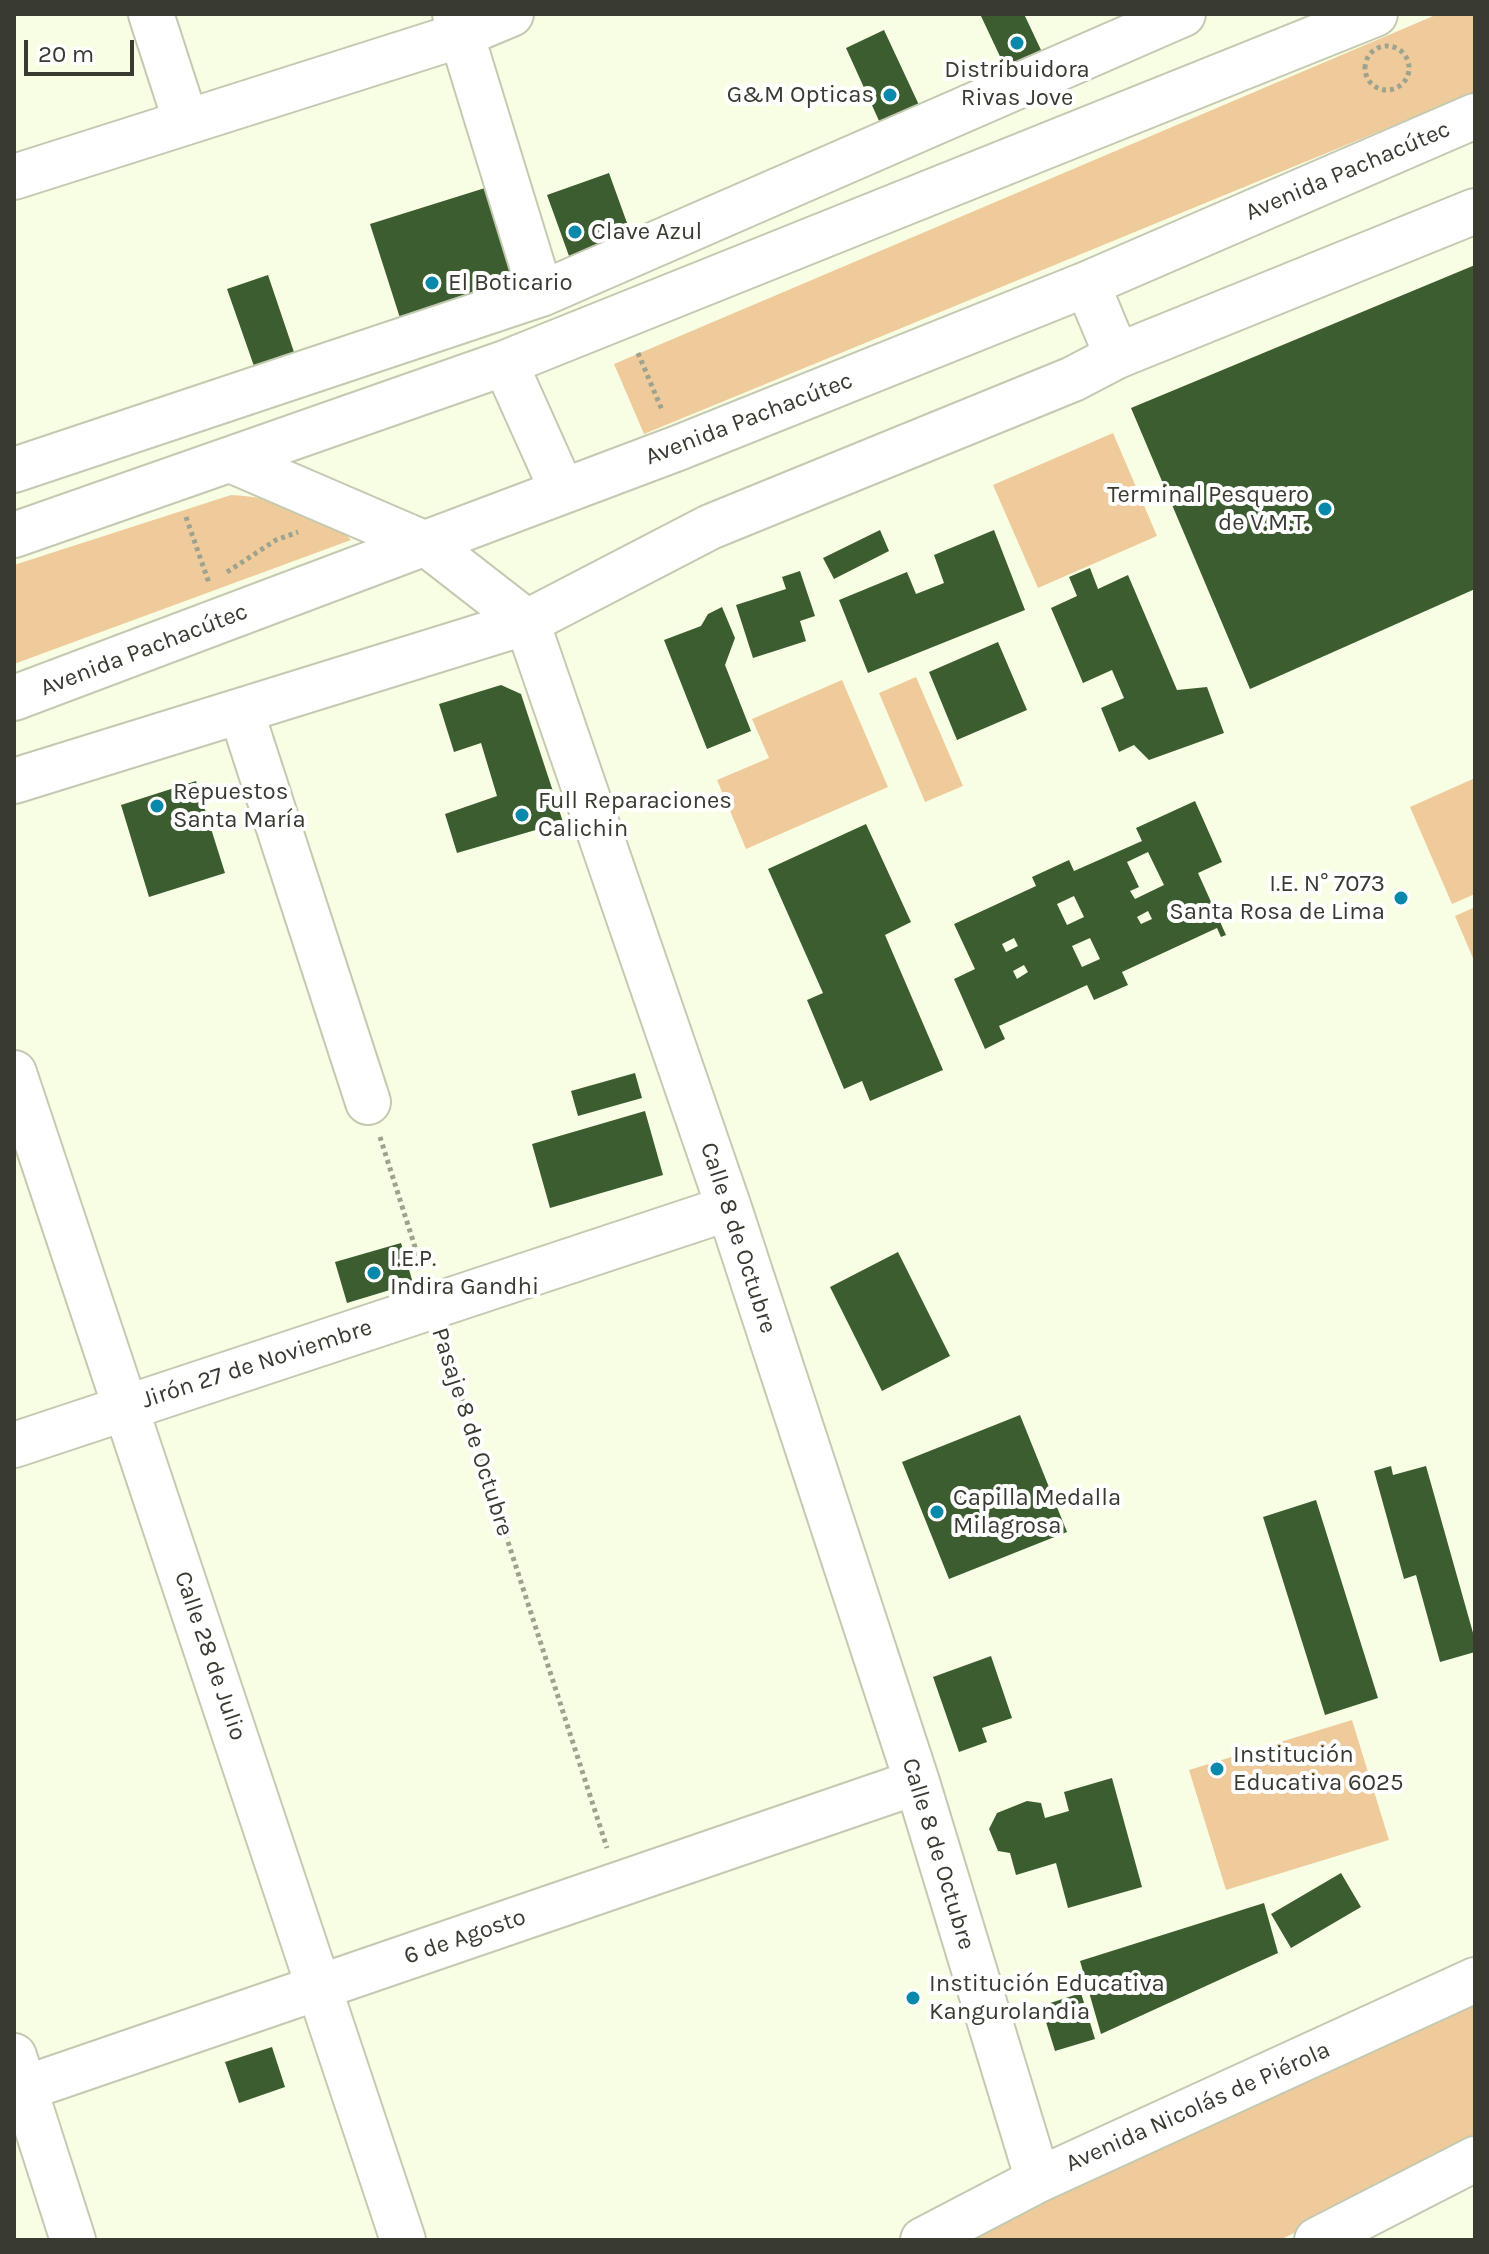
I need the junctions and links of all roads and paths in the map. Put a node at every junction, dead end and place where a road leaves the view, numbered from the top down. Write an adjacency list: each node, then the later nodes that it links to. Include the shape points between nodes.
1 (151, 14): 8 (street)
2 (511, 14): 5 (street)
3 (1174, 16): 12 (street)
4 (1357, 16): 13 (street)
5 (458, 24): 8 (street); 12 (street)
6 (1380, 89): 6 (path, via 1398,87 1409,74 1407,57 1393,46 1376,48 1365,61 1367,78)
7 (1475, 116): 11 (street, Avenida Pachacútec)
8 (186, 122): 9 (street)
9 (14, 177)
10 (1475, 211): 14 (street)
11 (1087, 284): 14 (street); 16 (street, Avenida Pachacútec)
12 (541, 294): 18 (street)
13 (623, 316): 15 (street); 16 (path)
14 (1117, 356): 25 (street, via 1073,379 710,527)
15 (505, 363): 17 (street); 20 (street)
16 (678, 448): 20 (street, Avenida Pachacútec)
17 (233, 461): 19 (street); 21 (street)
18 (14, 470)
19 (172, 478): 22 (street); 24 (path)
20 (562, 490): 23 (street, Avenida Pachacútec)
21 (352, 512): 23 (street); 24 (path, via 276,540)
22 (14, 535)
23 (428, 545): 24 (street, Avenida Pachacútec); 25 (street)
24 (208, 597): 26 (street, Avenida Pachacútec)
25 (527, 622): 27 (street); 31 (street, Calle 8 de Octubre)
26 (14, 698)
27 (241, 711): 28 (street); 30 (street)
28 (14, 781)
29 (14, 1073): 33 (street, Calle 28 de Julio)
30 (368, 1102): 32 (path, Pasaje 8 de Octubre)
31 (729, 1208): 32 (street, Jirón 27 de Noviembre); 35 (street, Calle 8 de Octubre)
32 (432, 1306): 33 (street, Jirón 27 de Noviembre); 36 (path, Pasaje 8 de Octubre)
33 (127, 1408): 34 (street, Jirón 27 de Noviembre); 38 (street, Calle 28 de Julio)
34 (14, 1445)
35 (917, 1782): 36 (street, 6 de Agosto); 41 (street, Calle 8 de Octubre)
36 (619, 1884): 38 (street, 6 de Agosto)
37 (1475, 1980): 41 (street, Avenida Nicolás de Piérola)
38 (321, 1986): 39 (street, 6 de Agosto); 43 (street, Calle 28 de Julio)
39 (18, 2079): 42 (street)
40 (1475, 2159): 45 (street)
41 (1038, 2180): 44 (street, Avenida Nicolás de Piérola)
42 (73, 2240)
43 (403, 2240)
44 (923, 2240)
45 (1317, 2240)

